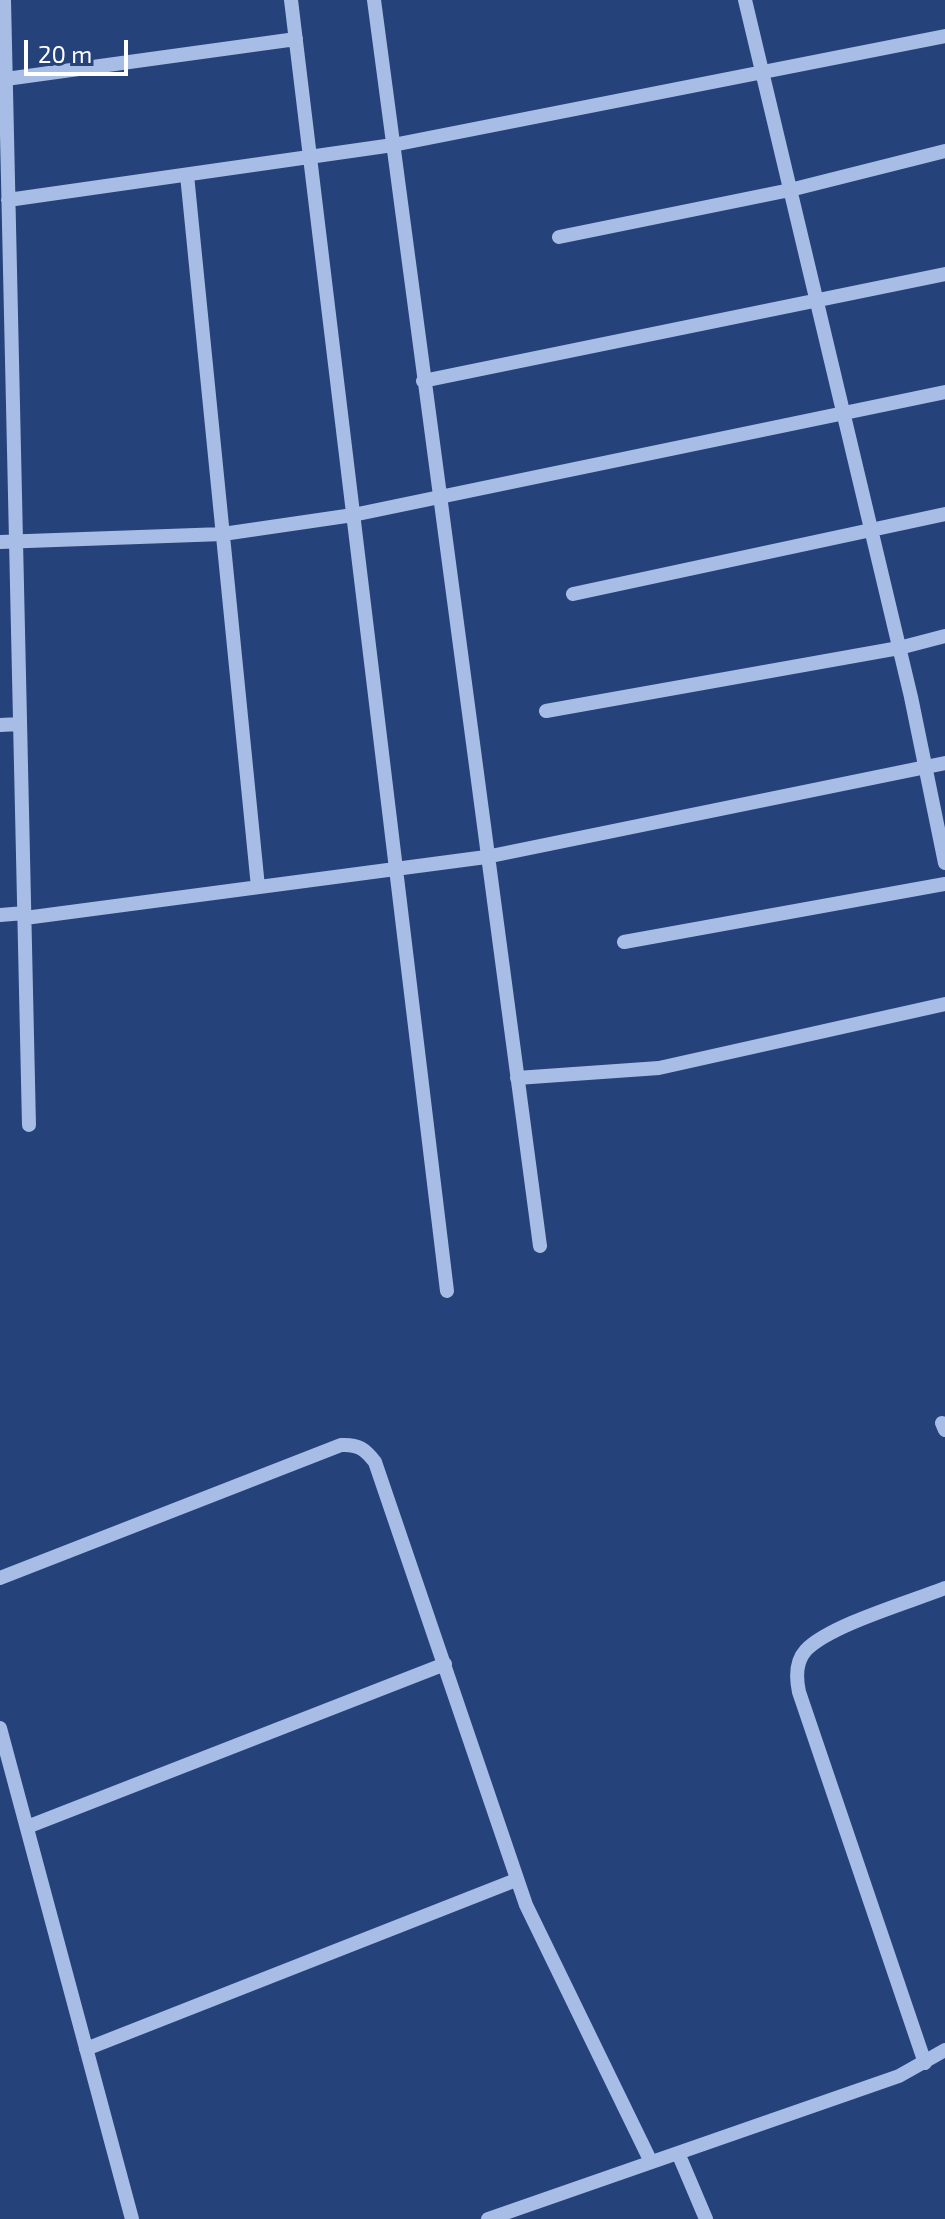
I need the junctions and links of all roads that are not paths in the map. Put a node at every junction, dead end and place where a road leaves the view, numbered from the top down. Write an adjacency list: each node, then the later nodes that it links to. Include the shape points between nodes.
1 (4, 0): 8 (street)
2 (291, 0): 6 (street)
3 (374, 0): 9 (street)
4 (745, 0): 7 (street)
5 (945, 36): 7 (street)
6 (296, 39): 8 (street); 11 (street)
7 (763, 73): 9 (street); 13 (street)
8 (6, 79): 14 (street)
9 (393, 145): 11 (street); 19 (street)
10 (945, 151): 13 (street)
11 (310, 158): 12 (street); 24 (street)
12 (187, 175): 14 (street); 26 (street)
13 (790, 190): 16 (street); 18 (street)
14 (8, 200): 15 (street)
15 (4, 218): 28 (street)
16 (559, 237)
17 (945, 274): 18 (street)
18 (817, 301): 19 (street); 21 (street)
19 (423, 381): 22 (street)
20 (945, 392): 21 (street)
21 (843, 412): 22 (street); 25 (street)
22 (438, 495): 24 (street); 37 (street)
23 (945, 514): 25 (street)
24 (353, 515): 26 (street); 39 (street)
25 (871, 531): 29 (street); 31 (street)
26 (223, 534): 28 (street); 41 (street)
27 (0, 542): 28 (street)
28 (16, 542): 33 (street)
29 (573, 594)
30 (945, 636): 31 (street)
31 (899, 648): 32 (street); 36 (street)
32 (546, 711)
33 (20, 724): 34 (street); 43 (street)
34 (0, 725)
35 (945, 763): 36 (street)
36 (925, 768): 37 (street); 38 (street)
37 (486, 857): 39 (street); 46 (street)
38 (945, 863)
39 (396, 867): 41 (street); 49 (street)
40 (945, 884): 44 (street)
41 (258, 887): 43 (street)
42 (0, 915): 43 (street)
43 (25, 916): 47 (street)
44 (624, 942)
45 (945, 1004): 46 (street, via 659,1068)
46 (517, 1078): 48 (street)
47 (29, 1125)
48 (540, 1246)
49 (447, 1291)
50 (0, 1578): 52 (street, via 341,1445 355,1444 375,1462)
51 (945, 1588): 58 (street, via 826,1636 804,1652 796,1673)
52 (445, 1664): 54 (street); 55 (street)
53 (0, 1728): 54 (street)
54 (27, 1827): 56 (street)
55 (516, 1880): 56 (street); 60 (street)
56 (86, 2049): 61 (street)
57 (945, 2050): 58 (street)
58 (925, 2063): 59 (street)
59 (678, 2153): 60 (street); 63 (street)
60 (651, 2162): 62 (street)
61 (132, 2219)
62 (488, 2219)
63 (706, 2219)

